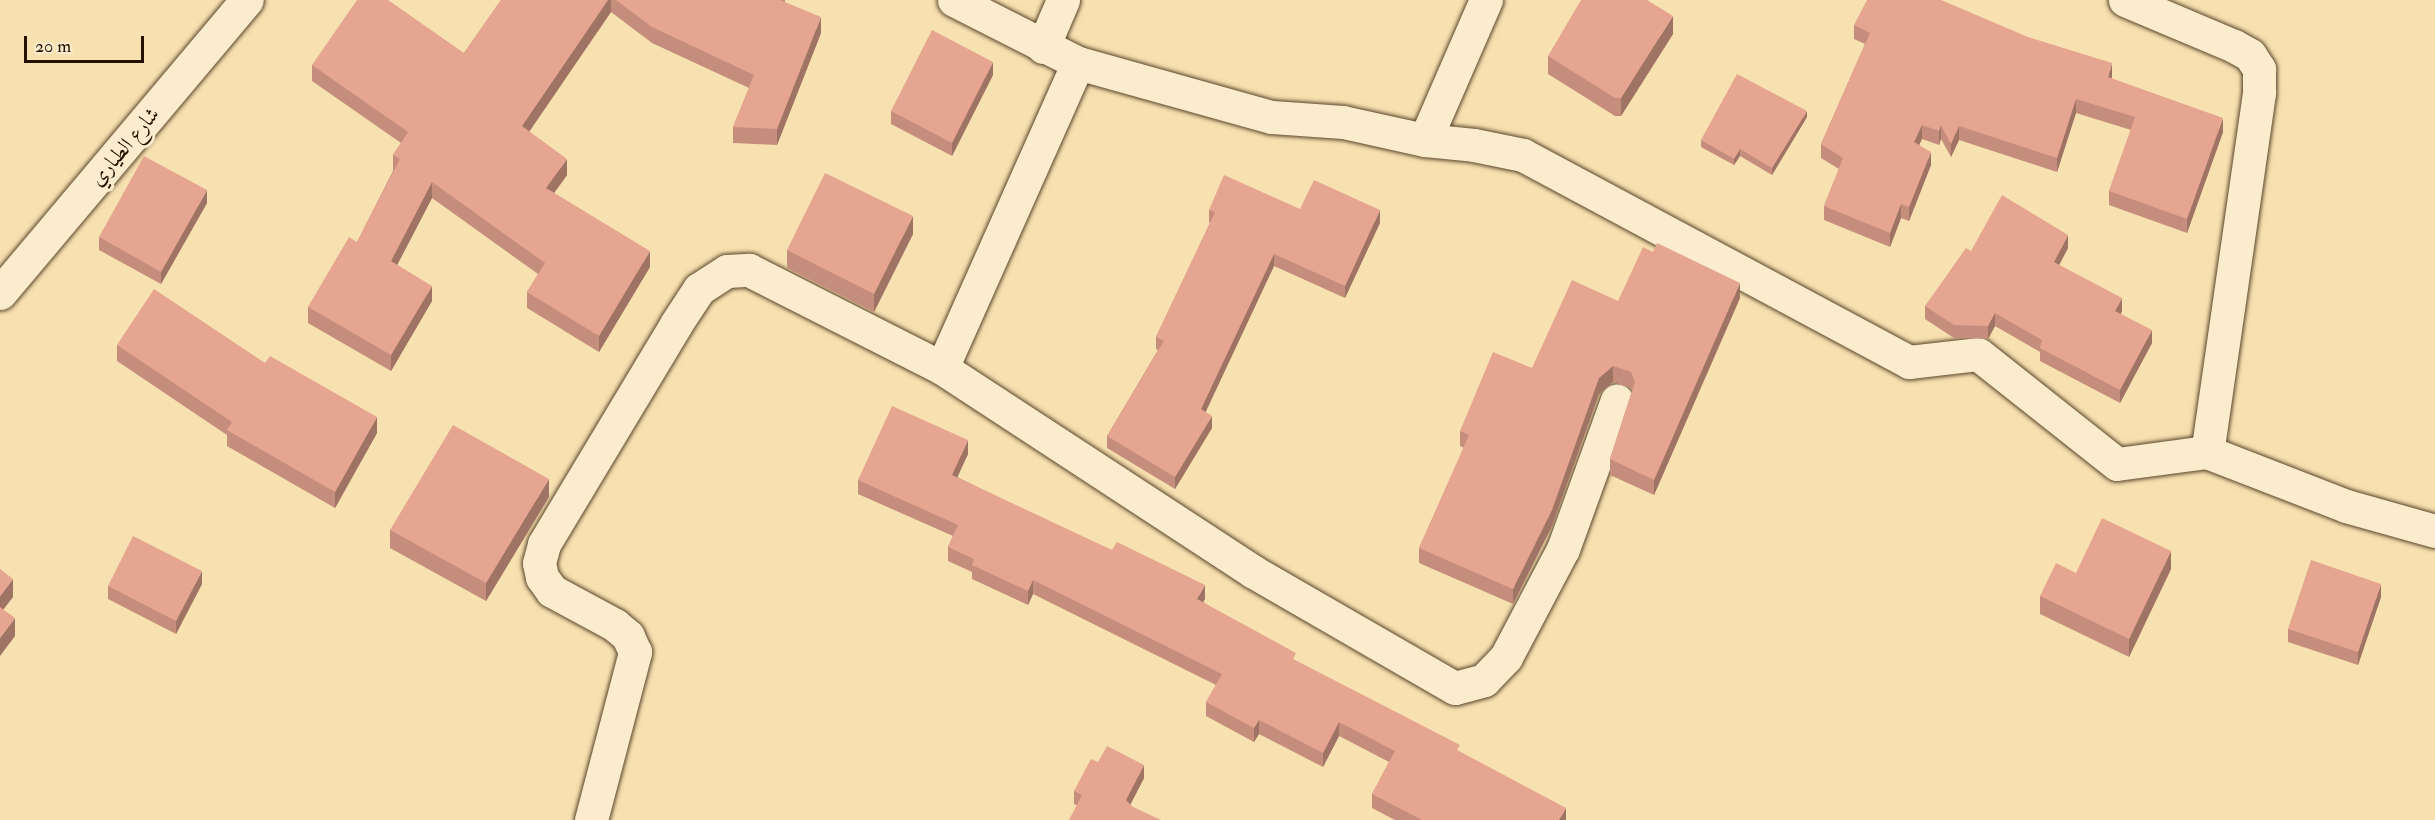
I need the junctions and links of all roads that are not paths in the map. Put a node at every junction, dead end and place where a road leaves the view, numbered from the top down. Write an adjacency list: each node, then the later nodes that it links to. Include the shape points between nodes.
1 (248, 0): 9 (street, شارع الطياري)
2 (954, 0): 6 (street)
3 (1062, 0): 6 (street)
4 (1486, 0): 8 (street)
5 (2125, 0): 12 (street, via 2234,46 2250,55 2259,69 2259,93)
6 (1043, 47): 7 (street)
7 (1078, 63): 8 (street, via 1272,117 1343,122); 10 (street)
8 (1425, 140): 12 (street, via 1523,155 1909,362 1978,354 2117,464)
9 (0, 293)
10 (942, 368): 11 (street, via 1252,571 1455,688 1484,680 1506,657 1563,549); 14 (street, via 749,270 727,271 699,289 544,544 539,563 542,578 552,591 615,626 628,636 635,652)
11 (1617, 400)
12 (2207, 452): 13 (street, via 2346,506)
13 (2435, 531)
14 (591, 820)

